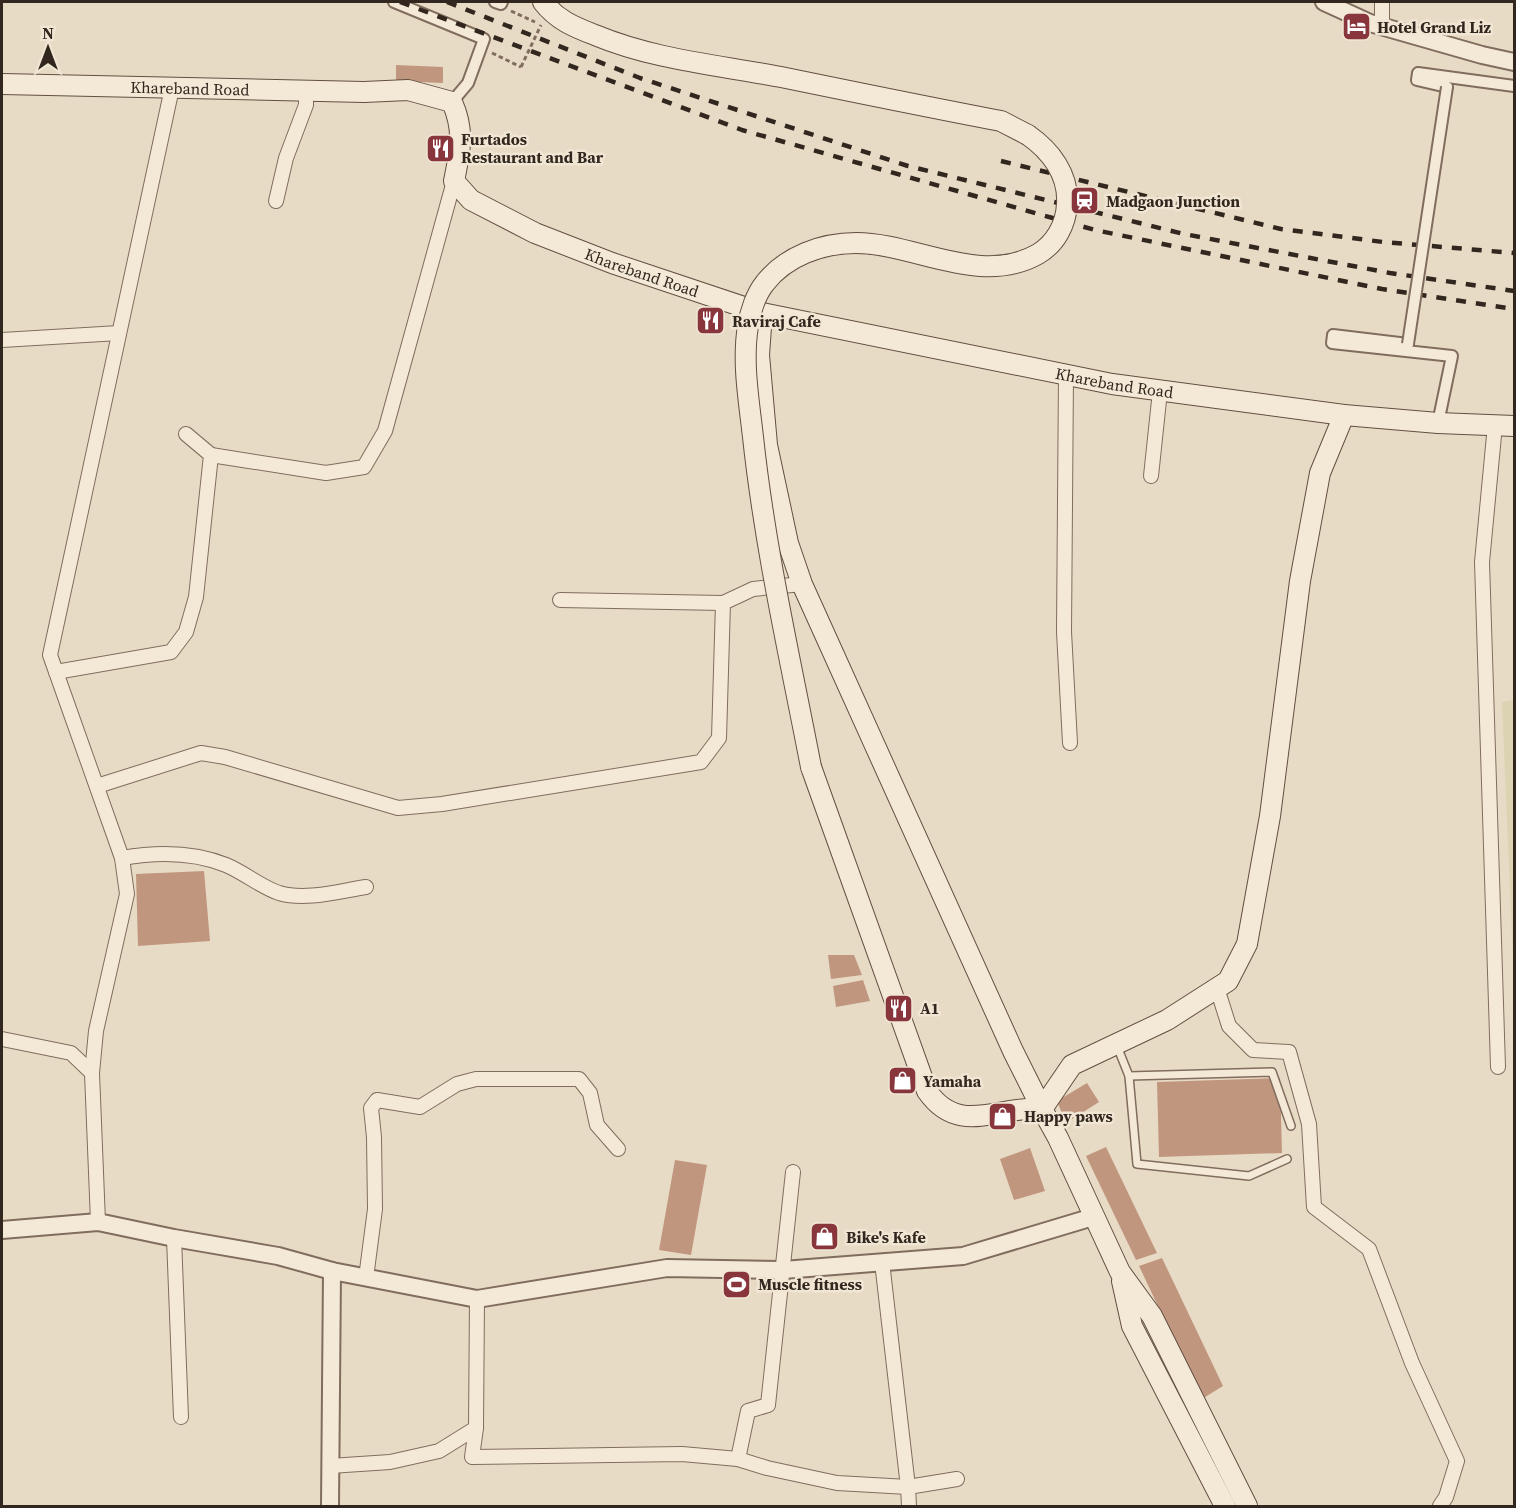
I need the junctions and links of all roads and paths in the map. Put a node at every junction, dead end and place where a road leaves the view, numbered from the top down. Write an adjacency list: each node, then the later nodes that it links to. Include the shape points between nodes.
1 (394, 2): 14 (street, via 484,39 468,83)
2 (495, 2): 6 (street)
3 (543, 2): 42 (main road, bridge, via 570,26 649,54 1000,121 1046,148 1058,165 1068,202 1057,236 1047,249 1012,264 993,266 855,243 804,253 783,264 764,284 748,325 746,349 769,553 812,767 927,1091 936,1105 952,1114 970,1117)
4 (1324, 2): 7 (street)
5 (1382, 2): 7 (street)
6 (504, 5): 8 (path, bridge, via 541,25 521,68)
7 (1382, 27): 9 (street)
8 (489, 52)
9 (1515, 62)
10 (2, 84): 12 (main road, Khareband Road)
11 (1515, 86): 23 (street, bridge, via 1418,73 1418,80 1447,87 1408,344 1333,335 1332,343 1452,357)
12 (172, 88): 13 (main road, Khareband Road); 18 (street)
13 (306, 91): 14 (main road, Khareband Road, via 408,90); 16 (street, via 306,105 286,158)
14 (452, 102): 15 (main road, via 459,116 462,139)
15 (454, 182): 17 (main road, Khareband Road, via 471,200 535,233); 26 (street, via 385,431 364,467 326,473)
16 (276, 201)
17 (762, 313): 20 (main road, Khareband Road); 28 (main road, via 759,355 767,445 788,543)
18 (119, 333): 19 (street); 31 (street, via 50,655)
19 (2, 340)
20 (1066, 375): 21 (main road, Khareband Road); 32 (street, via 1064,632)
21 (1160, 391): 22 (main road, Khareband Road); 27 (street)
22 (1344, 415): 23 (main road, Khareband Road); 36 (main road, via 1320,473 1300,581 1270,816 1247,944 1228,981)
23 (1438, 423): 24 (main road, Khareband Road)
24 (1505, 425): 39 (street, via 1482,562)
25 (186, 434): 26 (street)
26 (211, 455): 31 (street, via 196,597 186,632 171,652)
27 (1151, 476)
28 (802, 584): 30 (street, via 753,588); 42 (main road)
29 (560, 600): 30 (street)
30 (723, 603): 33 (street, via 719,738 701,762 398,808 201,753)
31 (56, 672): 33 (street)
32 (1070, 743)
33 (97, 786): 34 (street)
34 (122, 858): 35 (street, via 163,854 207,859 280,893 297,896); 40 (street, via 127,894 96,1031)
35 (366, 887)
36 (1217, 988): 38 (main road, via 1167,1020); 67 (street, via 1229,1026 1253,1050 1289,1052 1309,1124 1314,1207 1369,1249 1412,1363 1457,1461)
37 (2, 1039): 40 (street, via 71,1053)
38 (1116, 1044): 41 (lane); 42 (main road, via 1072,1065)
39 (1498, 1067)
40 (92, 1073): 48 (street)
41 (1130, 1076): 43 (lane, via 1272,1072); 45 (lane, via 1137,1164 1249,1176)
42 (1042, 1109): 47 (main road)
43 (1291, 1126)
44 (618, 1149): 55 (street, via 597,1125 590,1093 579,1079 476,1079 458,1084 420,1107 377,1100 371,1108 375,1209)
45 (1287, 1159)
46 (793, 1172): 52 (street)
47 (1093, 1217): 51 (street, via 963,1256); 54 (main road)
48 (98, 1222): 49 (street); 50 (street)
49 (2, 1230)
50 (174, 1238): 53 (street, via 278,1256); 57 (street)
51 (882, 1262): 52 (street); 62 (street)
52 (783, 1270): 56 (street, via 667,1268); 59 (street, via 768,1405 748,1411)
53 (332, 1271): 55 (street); 60 (street)
54 (1120, 1272): 65 (main road, via 1132,1326); 66 (main road, via 1152,1316)
55 (366, 1278): 56 (street)
56 (477, 1299): 58 (street)
57 (182, 1418)
58 (476, 1428): 59 (street, via 472,1457 682,1454); 60 (street, via 439,1451 390,1462)
59 (738, 1459): 62 (street, via 837,1483)
60 (330, 1467): 63 (street)
61 (957, 1479): 62 (street)
62 (908, 1487): 64 (street)
63 (330, 1506)
64 (909, 1506)
65 (1225, 1506)
66 (1247, 1506)
67 (1440, 1506)

